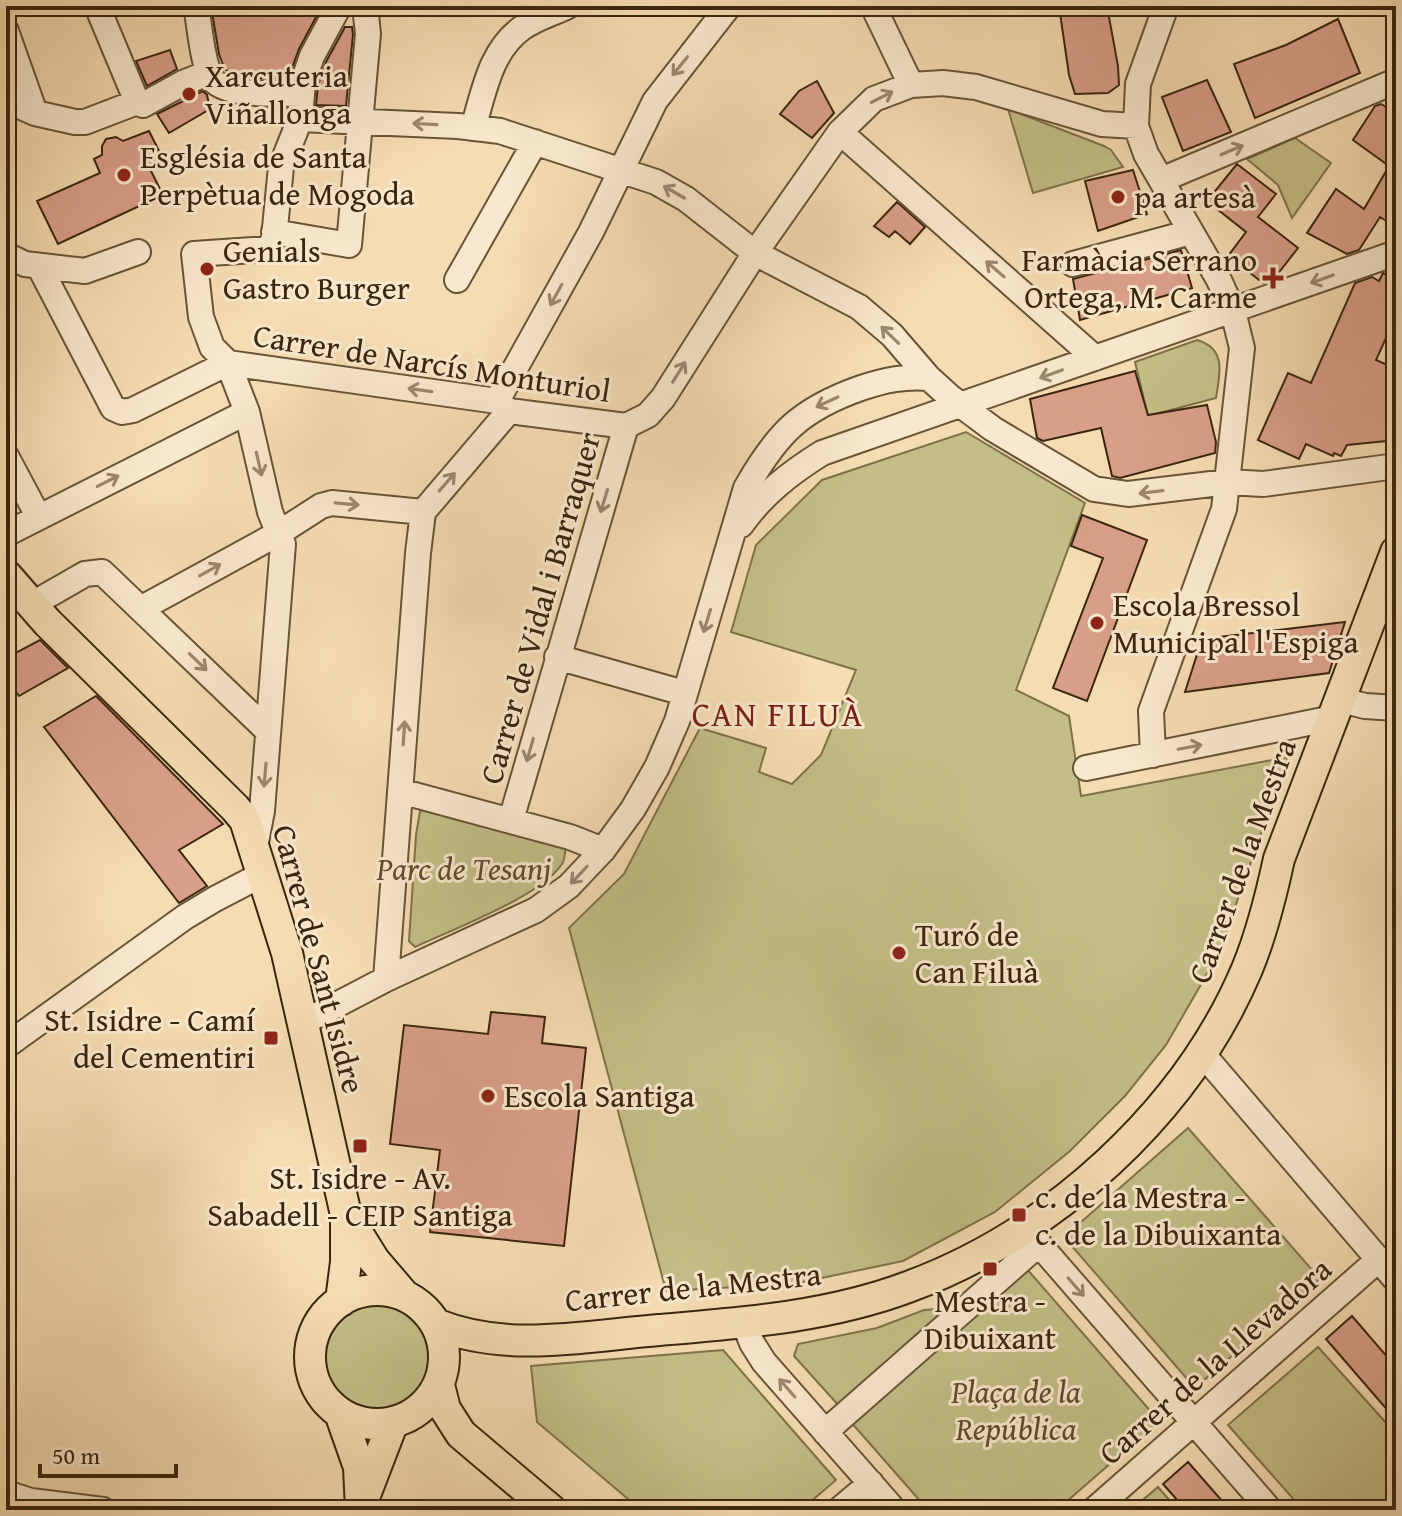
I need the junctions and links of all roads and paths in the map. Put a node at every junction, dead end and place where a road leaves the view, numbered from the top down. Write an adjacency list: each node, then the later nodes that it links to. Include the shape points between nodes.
1 (97, 6): 15 (street)
2 (196, 6): 10 (street)
3 (339, 6): 13 (street, via 312,56)
4 (365, 6): 19 (street)
5 (568, 6): 21 (street, via 523,27 497,56)
6 (729, 6): 24 (street, one-way to 24, via 666,83)
7 (873, 6): 12 (street)
8 (1166, 6): 20 (street, via 1138,84)
9 (6, 31): 16 (street)
10 (208, 73): 13 (street, via 219,87 232,91); 15 (street, via 143,105)
11 (1396, 81): 25 (street, one-way to 11)
12 (911, 85): 20 (street, Carrer de Vidal i Barraquer, via 976,87 1102,124); 22 (street, Carrer de Vidal i Barraquer, one-way to 12, via 874,99)
13 (302, 94): 17 (street)
14 (6, 100): 16 (street)
15 (137, 102): 16 (street, via 85,122)
16 (35, 113): 18 (street)
17 (300, 119): 19 (street); 26 (street, via 281,167)
18 (6, 120)
19 (361, 121): 21 (street, one-way to 19); 26 (street, via 349,245)
20 (1136, 126): 25 (street)
21 (473, 128): 23 (street)
22 (840, 132): 29 (street, Carrer de Vidal i Barraquer); 36 (street, one-way to 22)
23 (535, 142): 24 (street); 34 (street)
24 (621, 170): 29 (street, one-way to 24, via 686,199); 40 (street, one-way to 40)
25 (1161, 180): 27 (street)
26 (274, 232): 37 (street, via 269,249 194,254 201,317 212,347)
27 (1191, 232): 32 (street); 35 (street)
28 (138, 252): 33 (street, via 85,271)
29 (755, 253): 38 (street, one-way to 29, via 859,307); 42 (street, Carrer de Vidal i Barraquer, one-way to 29, via 648,415 663,398)
30 (1396, 253): 35 (street, one-way to 35)
31 (6, 255): 33 (street)
32 (1073, 264)
33 (39, 266): 37 (street, via 113,408 133,410)
34 (457, 280)
35 (1233, 311): 36 (street); 45 (street, via 1242,348)
36 (1095, 358): 39 (street, one-way to 39)
37 (228, 363): 40 (street, Carrer de Narcís Monturiol, one-way to 37); 41 (street)
38 (929, 378): 39 (street); 50 (street, one-way to 50, via 904,376 867,386 816,406 791,426 764,456 746,488)
39 (960, 405): 45 (street, one-way to 39, via 1104,492); 50 (street, via 822,453 786,476 752,509)
40 (503, 406): 42 (street, Carrer de Narcís Monturiol); 46 (street, one-way to 40)
41 (247, 412): 47 (street, one-way to 41); 48 (street, one-way to 48)
42 (626, 426): 55 (street, Carrer de Vidal i Barraquer, one-way to 55)
43 (6, 456): 47 (street)
44 (1396, 466): 45 (street, via 1263,484)
45 (1228, 482): 60 (street, via 1213,545 1151,711)
46 (423, 512): 48 (street, one-way to 46, via 332,503); 62 (street, one-way to 46)
47 (38, 516): 49 (street)
48 (279, 533): 54 (street, one-way to 48); 59 (street, via 284,557)
49 (6, 534)
50 (733, 537): 56 (street, one-way to 56)
51 (1396, 552): 58 (main road, Carrer de la Mestra)
52 (6, 575): 53 (main road, Carrer de Sant Isidre)
53 (31, 605): 54 (street, via 95,571); 65 (main road, Carrer de Sant Isidre, via 235,808 245,820)
54 (142, 608): 59 (street, one-way to 59)
55 (557, 657): 56 (street); 63 (street, Carrer de Vidal i Barraquer, one-way to 63)
56 (684, 693): 64 (street, via 657,767)
57 (1396, 708): 58 (street)
58 (1337, 709): 60 (street, one-way to 58); 69 (main road, Carrer de la Mestra, via 1279,859 1247,969)
59 (268, 731): 65 (street, one-way to 65)
60 (1153, 755): 61 (street)
61 (1086, 768)
62 (400, 791): 63 (street); 66 (street)
63 (511, 820): 64 (street)
64 (603, 850): 66 (street, one-way to 66, via 569,886 536,910)
65 (259, 860): 67 (main road, Carrer de Sant Isidre); 68 (street)
66 (386, 979): 67 (street)
67 (304, 1022): 70 (main road, Carrer de Sant Isidre)
68 (6, 1046)
69 (1201, 1052): 71 (main road, Carrer de la Mestra, via 1127,1144); 72 (street)
70 (346, 1215): 74 (main road, Carrer de Sant Isidre); 75 (main road, Carrer de Sant Isidre)
71 (1032, 1236): 76 (main road, Carrer de la Mestra, via 909,1287 824,1311); 82 (street, one-way to 82); 83 (street)
72 (1378, 1260): 73 (street); 82 (street, Carrer de la Llevadora)
73 (1396, 1280)
74 (403, 1294): 75 (main road, via 362,1291); 77 (main road)
75 (341, 1301): 80 (main road, via 315,1329 311,1362 327,1401)
76 (744, 1323): 78 (main road, Carrer de la Mestra); 83 (street, one-way to 76, via 764,1362)
77 (438, 1325): 78 (main road, Carrer de la Mestra); 79 (main road, via 444,1349)
78 (508, 1342): 79 (main road, Carrer de la Mestra, via 477,1352)
79 (441, 1378): 81 (main road, via 430,1398); 84 (main road, via 445,1409)
80 (340, 1413): 81 (main road, via 361,1422); 87 (main road, via 354,1448)
81 (401, 1419): 84 (main road); 87 (main road)
82 (1194, 1423): 92 (street, Carrer de la Llevadora); 93 (street)
83 (825, 1432): 85 (street)
84 (461, 1434): 89 (main road)
85 (871, 1483): 90 (street); 91 (street)
86 (6, 1493): 88 (street)
87 (362, 1505)
88 (103, 1510)
89 (551, 1510)
90 (839, 1510)
91 (894, 1510)
92 (1094, 1510)
93 (1270, 1510)

